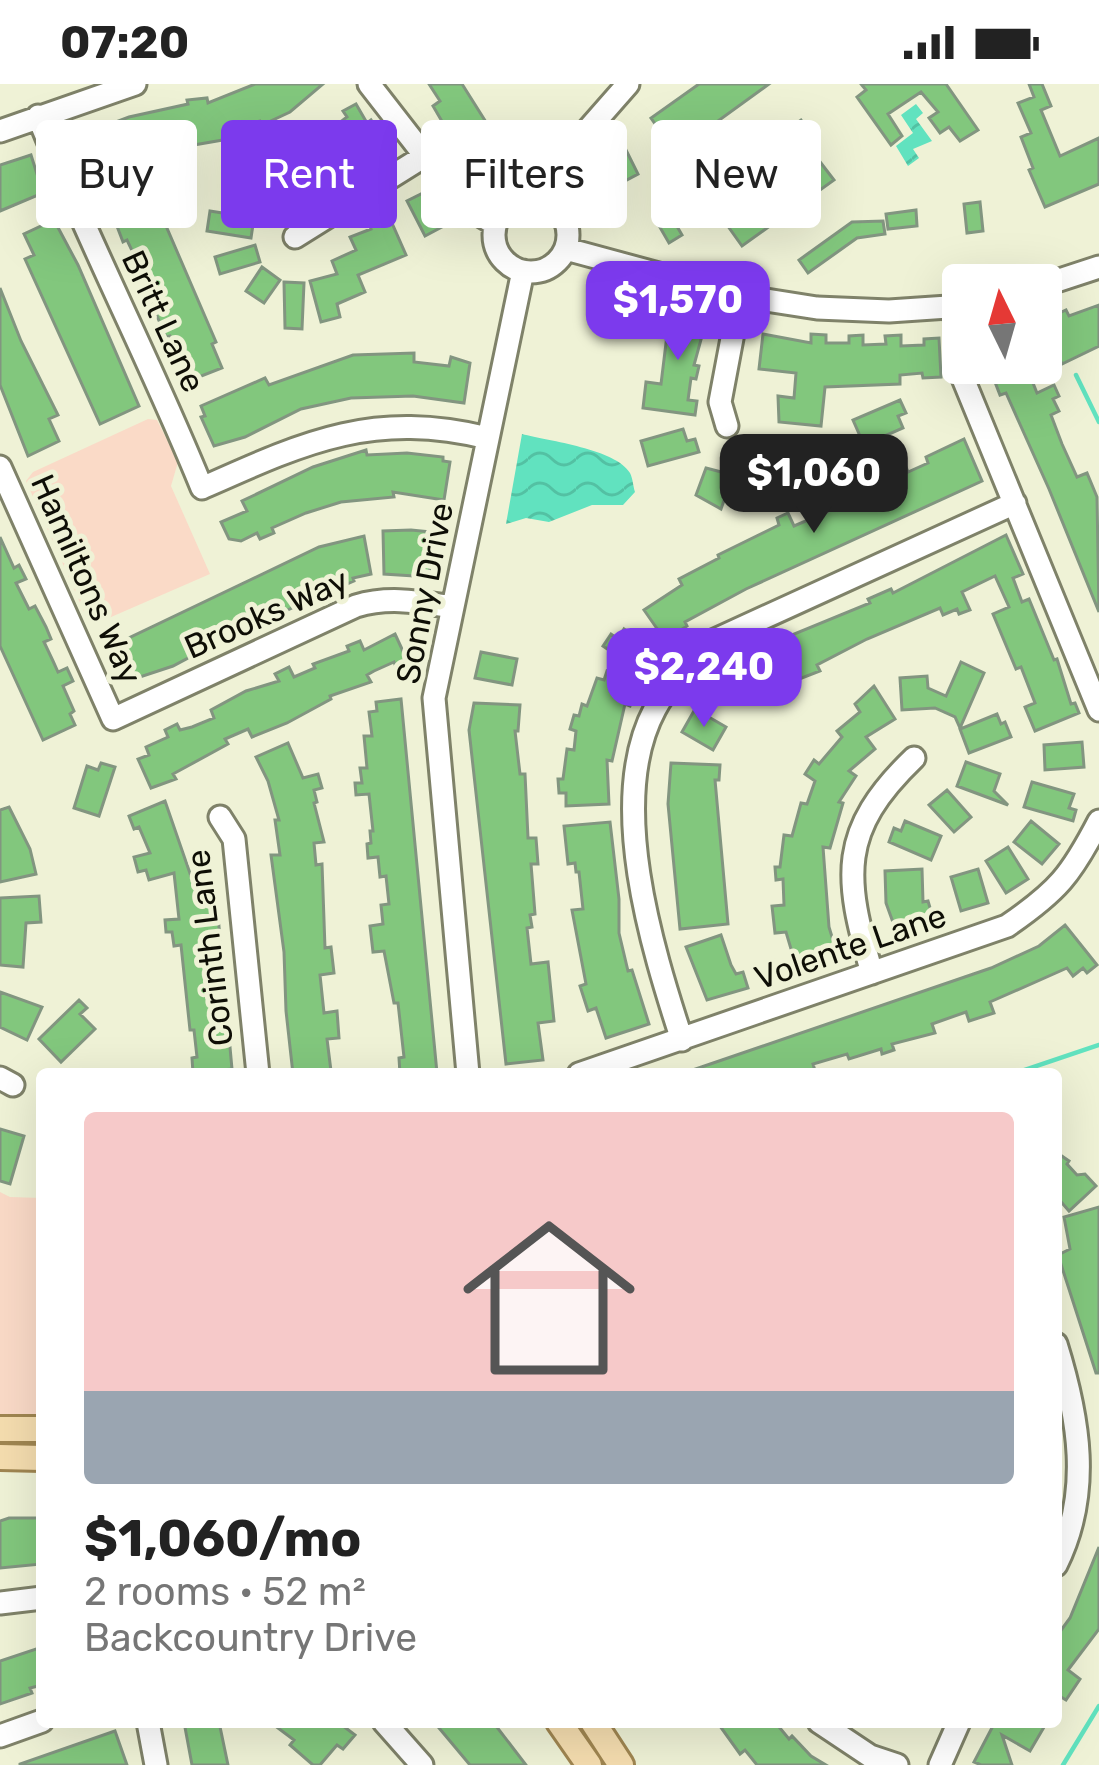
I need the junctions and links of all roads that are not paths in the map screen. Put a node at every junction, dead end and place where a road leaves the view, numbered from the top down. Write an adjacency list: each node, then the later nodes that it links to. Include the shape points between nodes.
1 (135, 84): 4 (street)
2 (369, 84): 7 (street)
3 (628, 84): 5 (street)
4 (38, 116): 6 (street); 20 (street, Britt Lane, via 202,488 334,434 403,427)
5 (596, 120)
6 (0, 131)
7 (421, 154)
8 (421, 158): 11 (street)
9 (495, 228): 14 (street, via 503,260)
10 (566, 228): 12 (street)
11 (295, 237)
12 (566, 249): 14 (street, via 550,268); 16 (street)
13 (1099, 267): 15 (street)
14 (523, 271): 20 (street, Sonny Drive)
15 (1062, 279)
16 (740, 296): 17 (street, via 817,308); 19 (street, via 720,402)
17 (942, 308)
18 (965, 384): 22 (street)
19 (727, 426)
20 (488, 438): 23 (street, Sonny Drive)
21 (0, 467): 25 (street, Hamiltons Way)
22 (1015, 503): 24 (street); 30 (street, via 716,640 655,708 639,749 634,798 649,940)
23 (453, 607): 25 (street, Brooks Way, via 404,600 356,606); 32 (street, Sonny Drive, via 436,676 435,733)
24 (1099, 710)
25 (113, 719)
26 (914, 758): 29 (street, via 882,788 852,859)
27 (220, 817): 31 (street, Corinth Lane, via 233,838)
28 (1096, 834): 29 (street, Volente Lane, via 1050,897 1007,926)
29 (872, 973): 30 (street, Volente Lane)
30 (682, 1040): 33 (street, Volente Lane)
31 (257, 1068)
32 (467, 1068)
33 (597, 1068)
34 (1062, 1364): 39 (street, via 1079,1464)
35 (0, 1429): 36 (main road)
36 (36, 1429)
37 (0, 1457): 38 (main road)
38 (36, 1458)
39 (1062, 1549)
40 (36, 1599): 41 (street)
41 (0, 1603)
42 (36, 1723): 49 (street)
43 (149, 1728): 50 (street)
44 (389, 1728): 51 (street)
45 (563, 1728): 52 (main road)
46 (597, 1728): 53 (main road)
47 (828, 1728): 54 (street)
48 (955, 1728): 55 (street)
49 (0, 1736)
50 (156, 1765)
51 (422, 1765)
52 (589, 1765)
53 (621, 1765)
54 (897, 1765)
55 (940, 1765)

